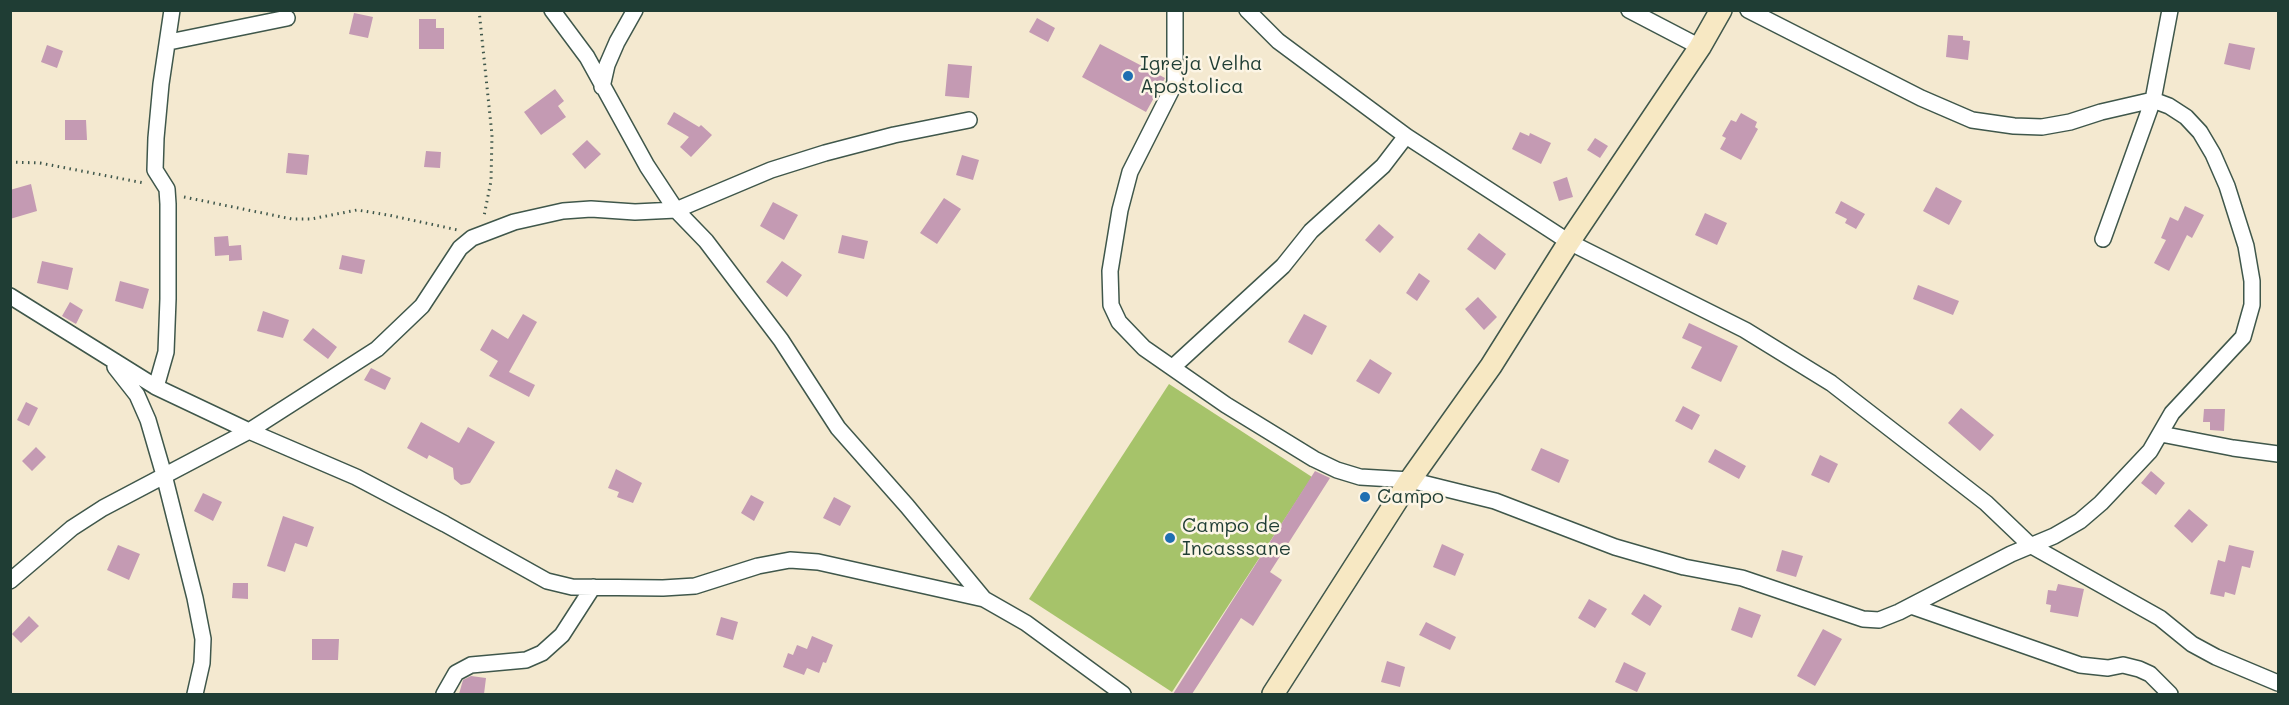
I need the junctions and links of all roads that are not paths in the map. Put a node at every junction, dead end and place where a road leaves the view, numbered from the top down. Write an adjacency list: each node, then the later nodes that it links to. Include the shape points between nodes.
1 (172, 10): 11 (street)
2 (552, 10): 13 (street, via 587,57)
3 (635, 10): 13 (street, via 607,65)
4 (1175, 10): 22 (street, via 1175,83 1130,171 1110,272 1111,305 1119,322 1144,348)
5 (1246, 10): 16 (street, via 1278,41)
6 (1629, 10): 12 (street)
7 (1721, 10): 12 (street)
8 (1748, 10): 14 (street, via 1972,120 2042,127)
9 (2170, 10): 14 (street)
10 (286, 18): 11 (street)
11 (169, 42): 23 (street, via 156,138 155,170 166,190 168,299 166,352)
12 (1700, 47): 19 (street)
13 (602, 87): 17 (street, via 646,166)
14 (2153, 100): 18 (street); 25 (street, via 2186,117 2213,154 2246,246 2252,281 2252,306 2243,337 2172,413)
15 (969, 120): 17 (street, via 894,135 804,160)
16 (1406, 136): 19 (street); 22 (street, via 1383,166 1311,231 1283,266)
17 (676, 210): 24 (street, via 562,211 480,235 460,248 422,306 377,349); 32 (street, via 706,241 781,340 838,428)
18 (2103, 239)
19 (1569, 242): 28 (street, via 1491,366); 29 (street, via 1745,330 1831,383 1986,503)
20 (15, 301): 21 (street)
21 (107, 358): 23 (street); 27 (street, via 137,395)
22 (1173, 367): 28 (street, via 1226,405 1330,466 1360,477)
23 (156, 387): 24 (street)
24 (249, 431): 27 (street); 31 (street, via 356,477 547,582)
25 (2161, 434): 26 (street); 29 (street, via 2150,451 2080,521)
26 (2278, 454)
27 (164, 475): 30 (street, via 72,528); 35 (street, via 203,639)
28 (1410, 480): 33 (street, via 1495,501 1616,547 1684,567 1742,578 1863,619 1879,620); 38 (street)
29 (2030, 545): 33 (street); 34 (street, via 2160,618 2200,648)
30 (10, 581)
31 (593, 587): 32 (street, via 695,586 790,560 818,562); 36 (street, via 562,635 542,653 526,660 471,665 456,673)
32 (984, 599): 37 (street, via 1026,623)
33 (1911, 606): 39 (street, via 2080,665 2139,669 2150,674)
34 (2278, 683)
35 (195, 694)
36 (444, 694)
37 (1123, 694)
38 (1274, 694)
39 (2170, 694)

